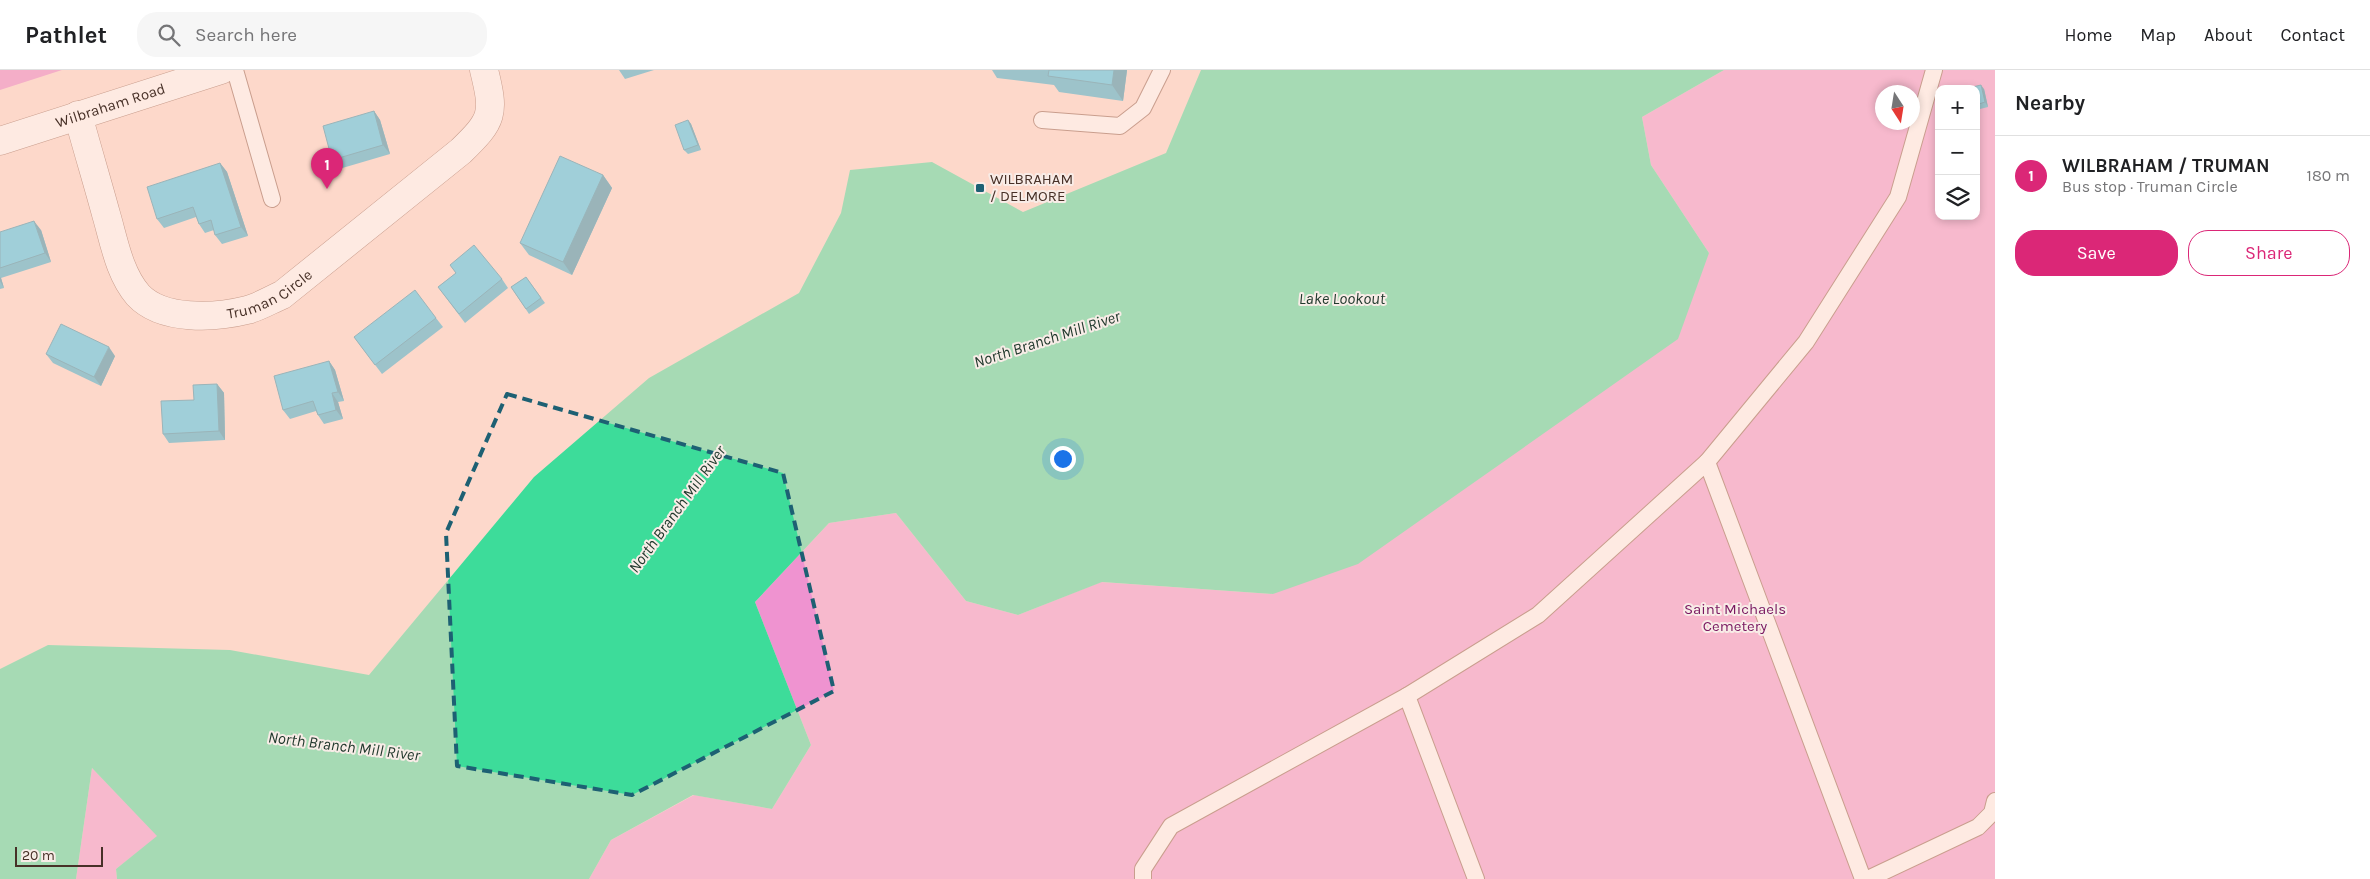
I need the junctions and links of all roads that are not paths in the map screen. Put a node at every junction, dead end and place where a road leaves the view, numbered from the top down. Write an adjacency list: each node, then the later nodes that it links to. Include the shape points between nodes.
1 (221, 70): 6 (street, Wilbraham Road)
2 (235, 70): 9 (lane)
3 (484, 70): 6 (street, Truman Circle, via 489,112 488,122 481,132 282,295 234,313 181,314 158,308 132,286 120,262)
4 (1162, 70): 7 (lane, via 1143,108 1120,126)
5 (1934, 70): 10 (lane, via 1898,198 1806,342)
6 (78, 115): 8 (street, Wilbraham Road)
7 (1042, 120)
8 (0, 141)
9 (272, 199)
10 (1708, 462): 11 (lane, via 1538,615); 15 (lane)
11 (1407, 696): 13 (lane, via 1171,826 1143,869); 14 (lane)
12 (1995, 801): 16 (lane, via 1992,813 1978,827)
13 (1142, 879)
14 (1476, 879)
15 (1863, 879)
16 (1868, 879)

